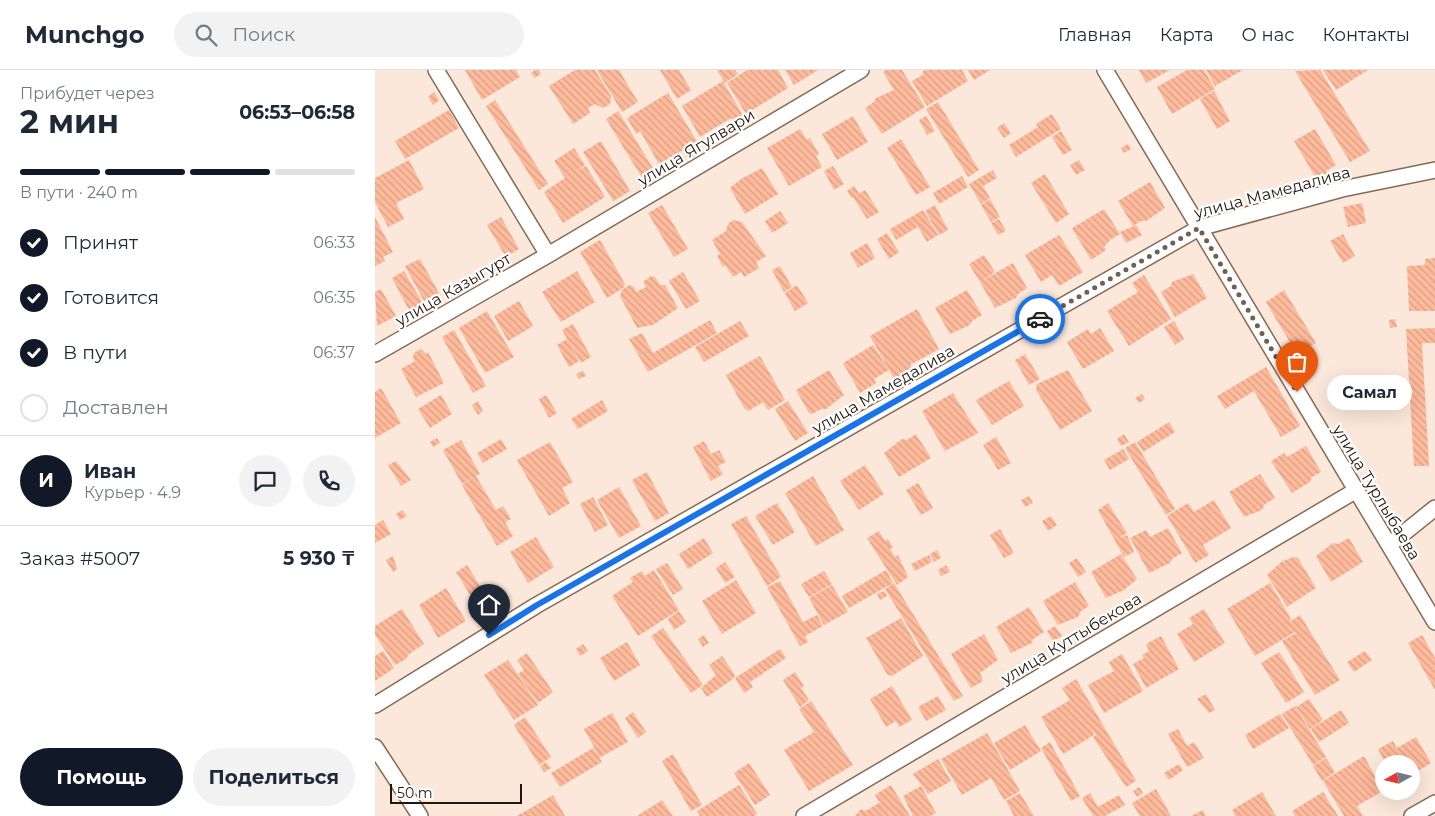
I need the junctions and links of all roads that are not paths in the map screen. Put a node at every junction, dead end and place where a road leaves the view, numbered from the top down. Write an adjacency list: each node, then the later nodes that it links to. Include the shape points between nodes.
1 (436, 70): 6 (street)
2 (861, 70): 6 (street, улица Ягулвари)
3 (1105, 70): 5 (street, улица Турлыбаева)
4 (1435, 170): 5 (street, улица Мамедалива, via 1342,189)
5 (1199, 228): 8 (street, улица Турлыбаева); 12 (street, улица Мамедалива, via 537,605)
6 (548, 255): 7 (street, улица Казыгурт)
7 (375, 354)
8 (1355, 491): 10 (street, улица Турлыбаева); 16 (street, улица Куттыбекова)
9 (1435, 508): 10 (street)
10 (1389, 545): 11 (street, улица Турлыбаева)
11 (1435, 622)
12 (375, 705)
13 (375, 747): 15 (street)
14 (1435, 803): 17 (street)
15 (420, 816)
16 (804, 816)
17 (1412, 816)

